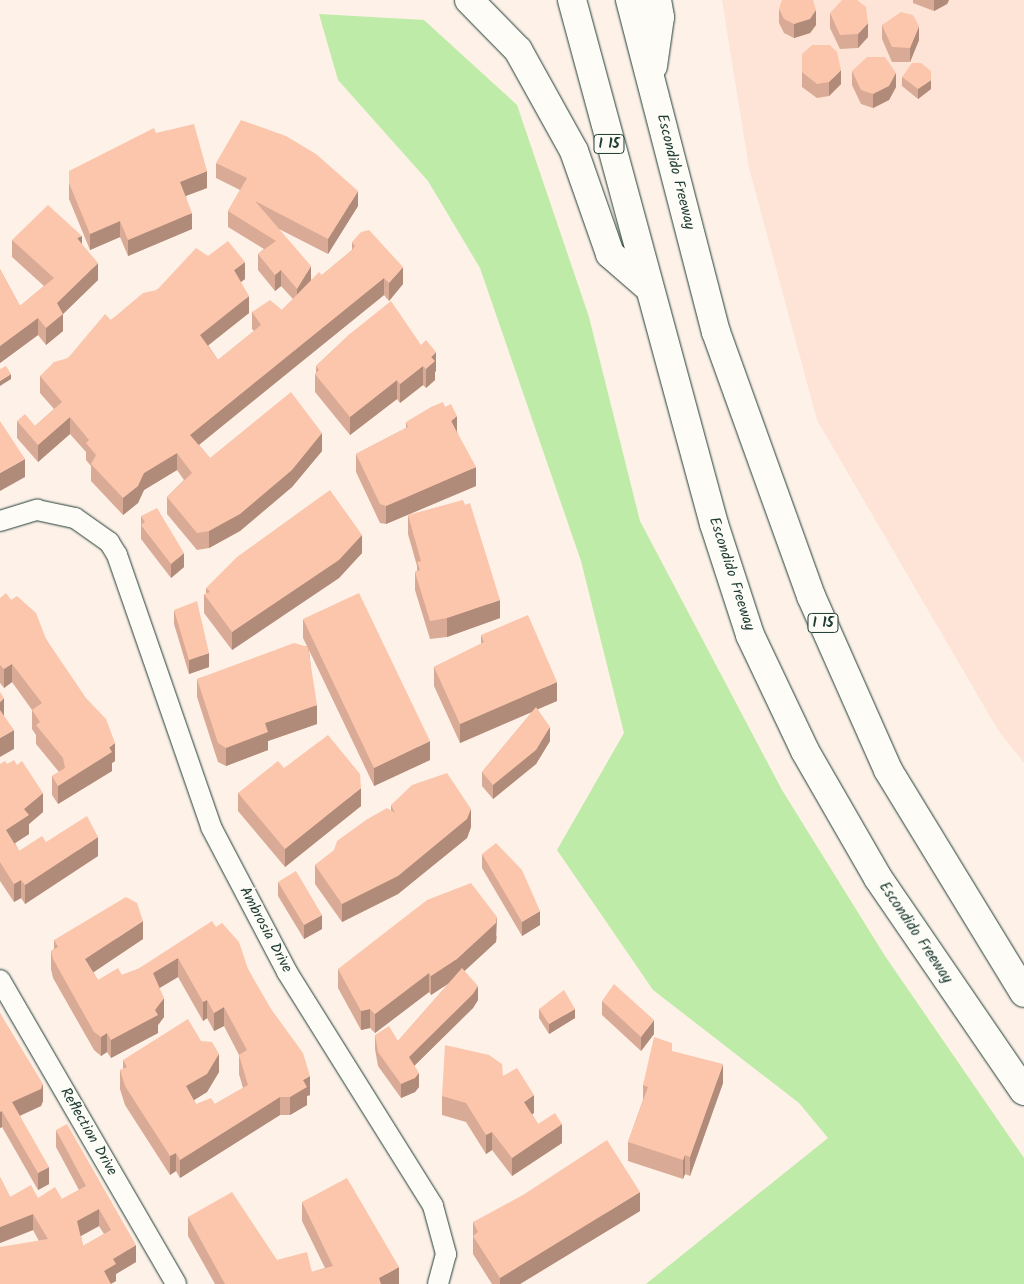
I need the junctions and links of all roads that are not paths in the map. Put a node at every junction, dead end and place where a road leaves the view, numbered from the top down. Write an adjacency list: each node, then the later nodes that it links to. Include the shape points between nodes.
1 (469, 0): 6 (highway, via 518,50 574,151 610,254)
2 (572, 0): 6 (highway, Escondido Freeway / I 15)
3 (630, 0): 5 (highway, Escondido Freeway / I 15)
4 (657, 0): 5 (highway, via 660,17)
5 (651, 77): 9 (highway, Escondido Freeway / I 15, via 716,332 811,596 888,770)
6 (648, 287): 10 (highway, Escondido Freeway / I 15, via 750,635 805,751 878,878)
7 (0, 521): 12 (street, Ambrosia Drive, via 37,510 75,518 109,542 117,555 211,827 287,972 433,1206 446,1254)
8 (0, 980): 11 (street, Reflection Drive)
9 (1024, 993)
10 (1024, 1091)
11 (176, 1284)
12 (438, 1284)

